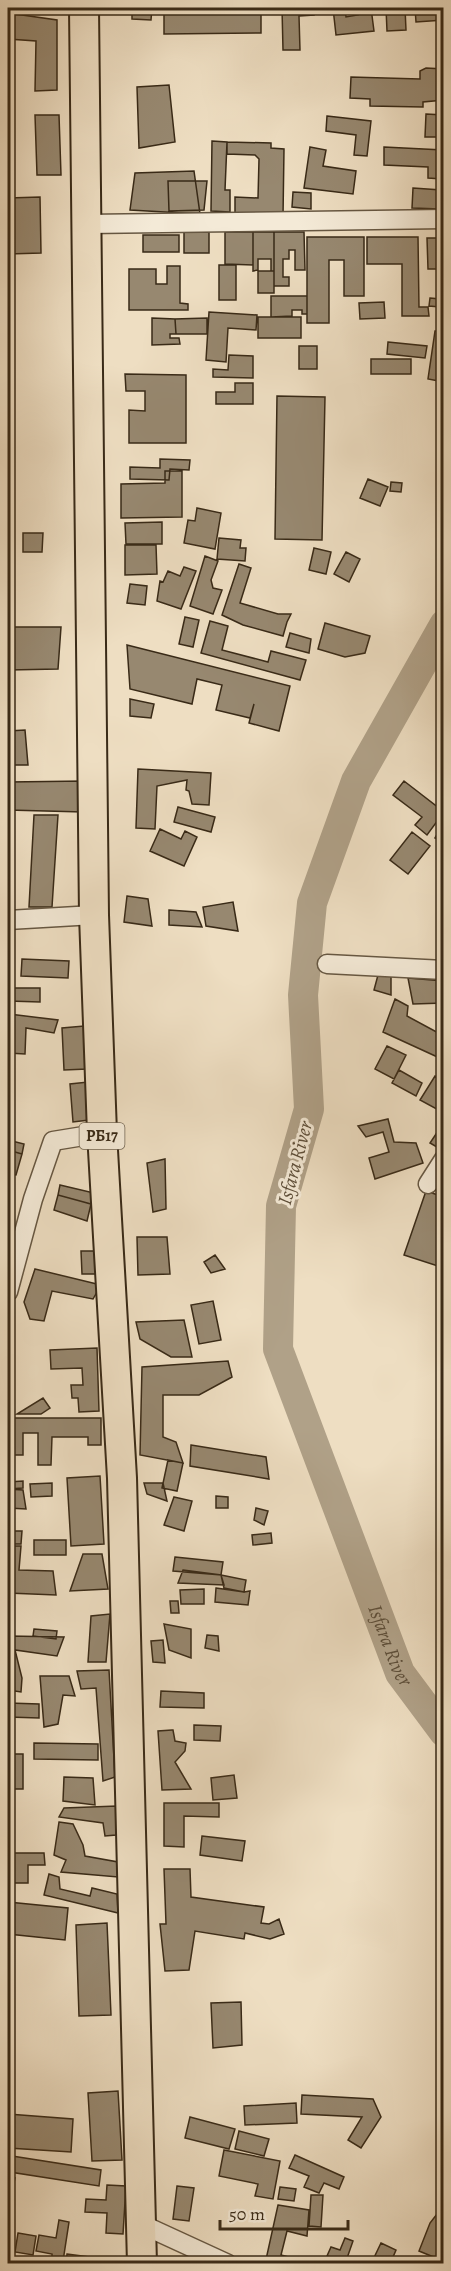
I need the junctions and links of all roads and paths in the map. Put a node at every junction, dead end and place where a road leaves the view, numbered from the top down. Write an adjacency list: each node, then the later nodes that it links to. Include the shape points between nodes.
1 (84, 8): 3 (main road, РБ17)
2 (444, 219): 3 (street)
3 (88, 224): 4 (main road, РБ17)
4 (94, 915): 5 (street); 8 (main road, РБ17)
5 (8, 920)
6 (327, 964): 7 (street)
7 (444, 970)
8 (102, 1133): 11 (street, via 53,1141); 12 (main road, РБ17, via 122,1478)
9 (444, 1159): 10 (street)
10 (428, 1184)
11 (8, 1292)
12 (141, 2224): 13 (main road, РБ17); 14 (street)
13 (142, 2264)
14 (228, 2264)

